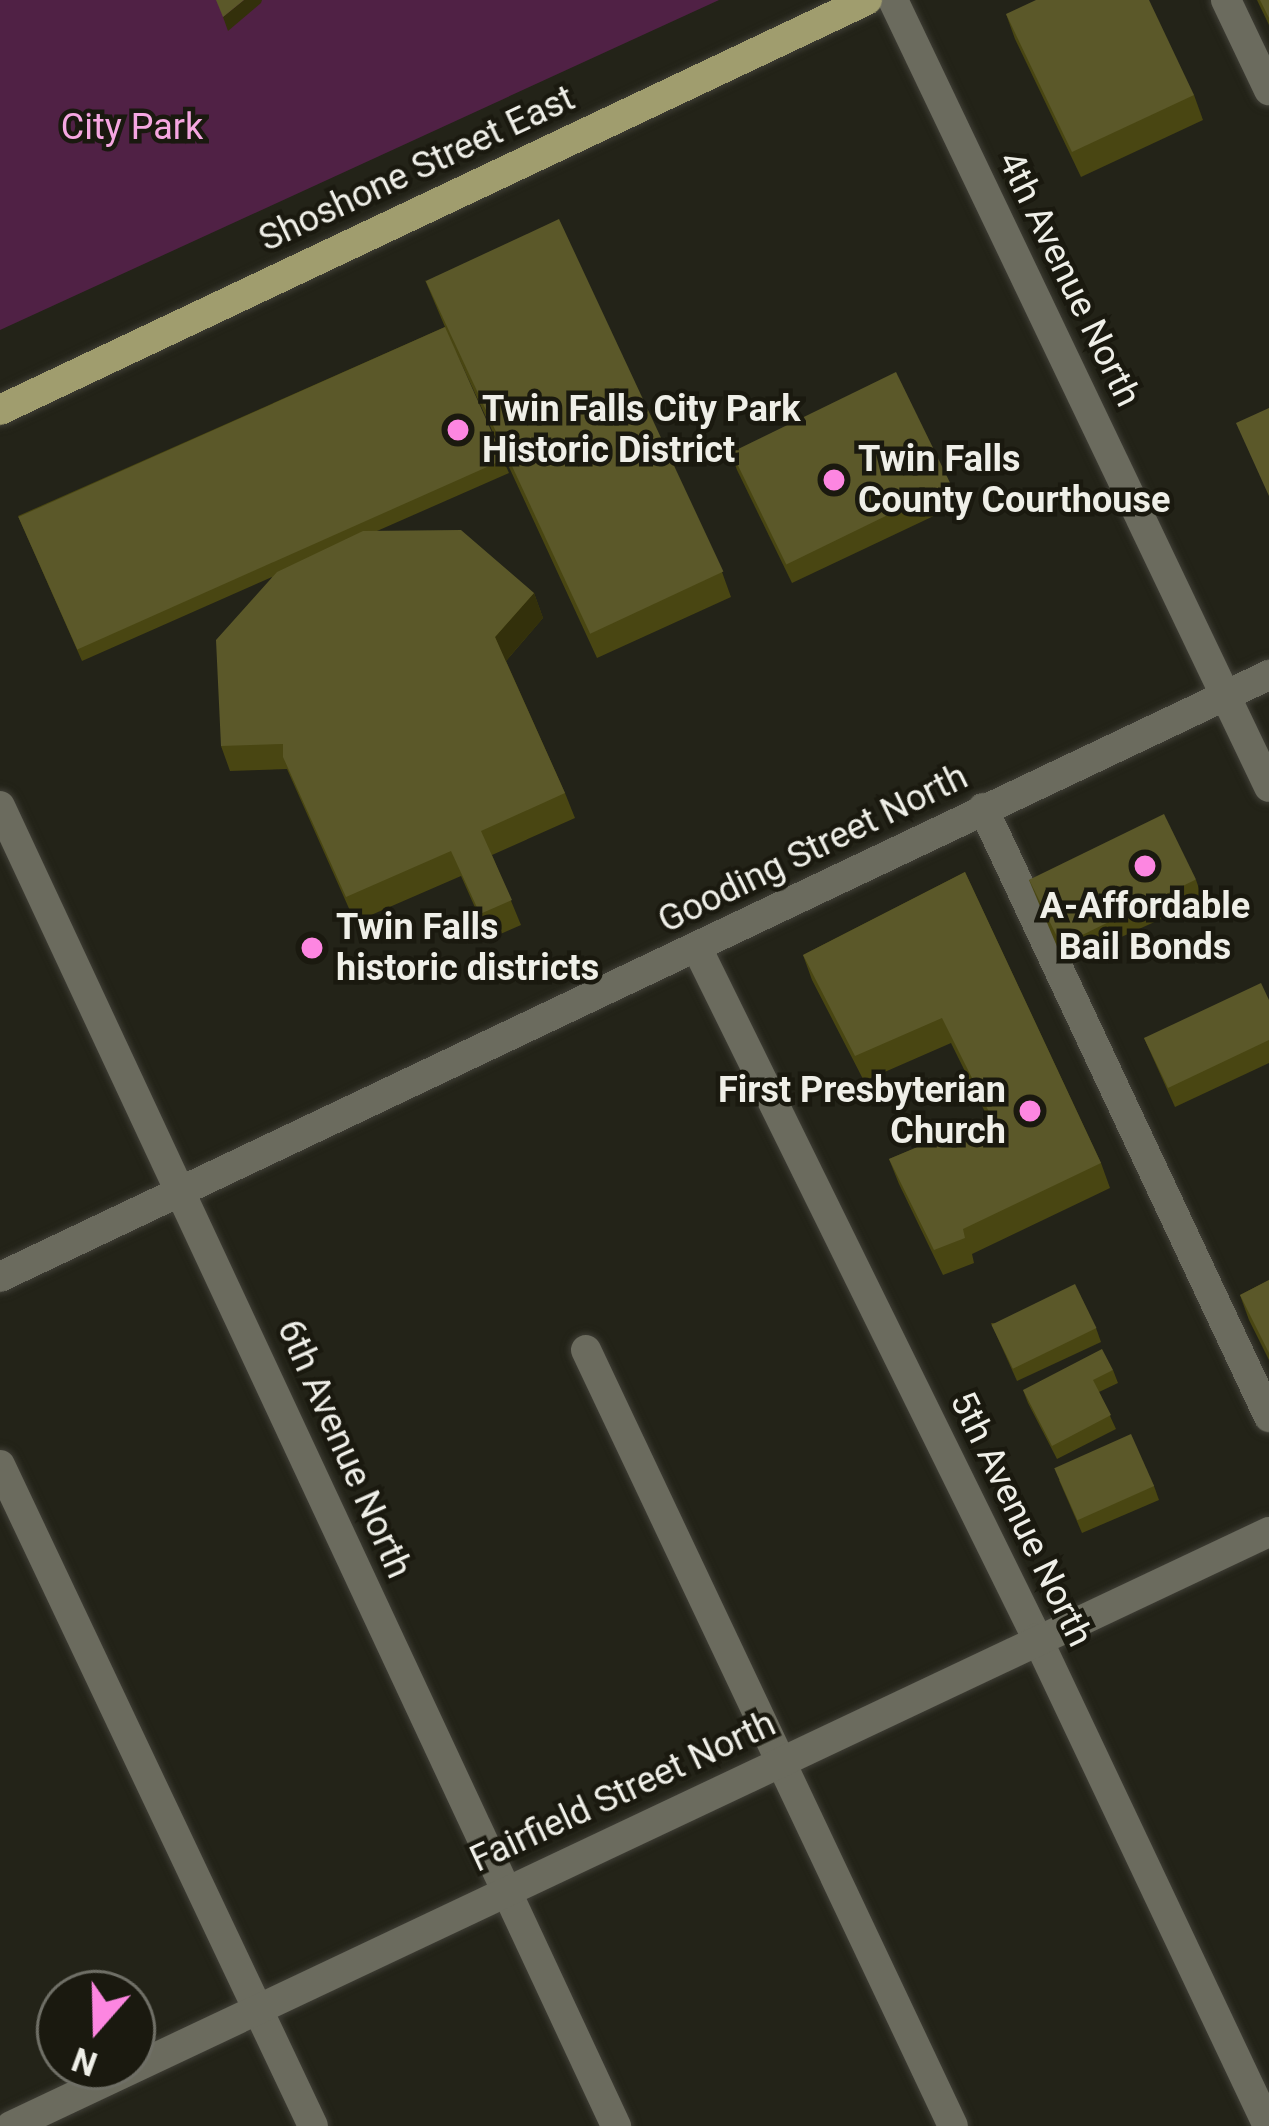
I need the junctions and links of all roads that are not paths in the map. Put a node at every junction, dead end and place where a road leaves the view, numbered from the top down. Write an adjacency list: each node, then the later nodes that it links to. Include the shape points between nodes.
1 (868, 0): 5 (main road, Shoshone Street East)
2 (893, 0): 7 (street, 4th Avenue North)
3 (1226, 0): 4 (street)
4 (1269, 90)
5 (0, 410)
6 (1269, 675): 7 (street, Gooding Street North)
7 (1226, 695): 8 (street, 4th Avenue North); 10 (street, Gooding Street North)
8 (1269, 787)
9 (0, 806): 12 (street, 6th Avenue North)
10 (983, 808): 11 (street, Gooding Street North); 15 (street)
11 (698, 950): 12 (street, Gooding Street North); 18 (street, 5th Avenue North)
12 (184, 1192): 13 (street, Gooding Street North); 20 (street, 6th Avenue North)
13 (0, 1277)
14 (586, 1350): 19 (street)
15 (1269, 1417)
16 (0, 1465): 21 (street)
17 (1269, 1532): 18 (street, Fairfield Street North)
18 (1037, 1638): 19 (street, Fairfield Street North); 26 (street, 5th Avenue North)
19 (780, 1761): 20 (street, Fairfield Street North); 25 (street)
20 (503, 1892): 21 (street, Fairfield Street North); 24 (street, 6th Avenue North)
21 (257, 2009): 22 (street, Fairfield Street North); 23 (street)
22 (11, 2126)
23 (313, 2126)
24 (616, 2126)
25 (953, 2126)
26 (1268, 2126)

